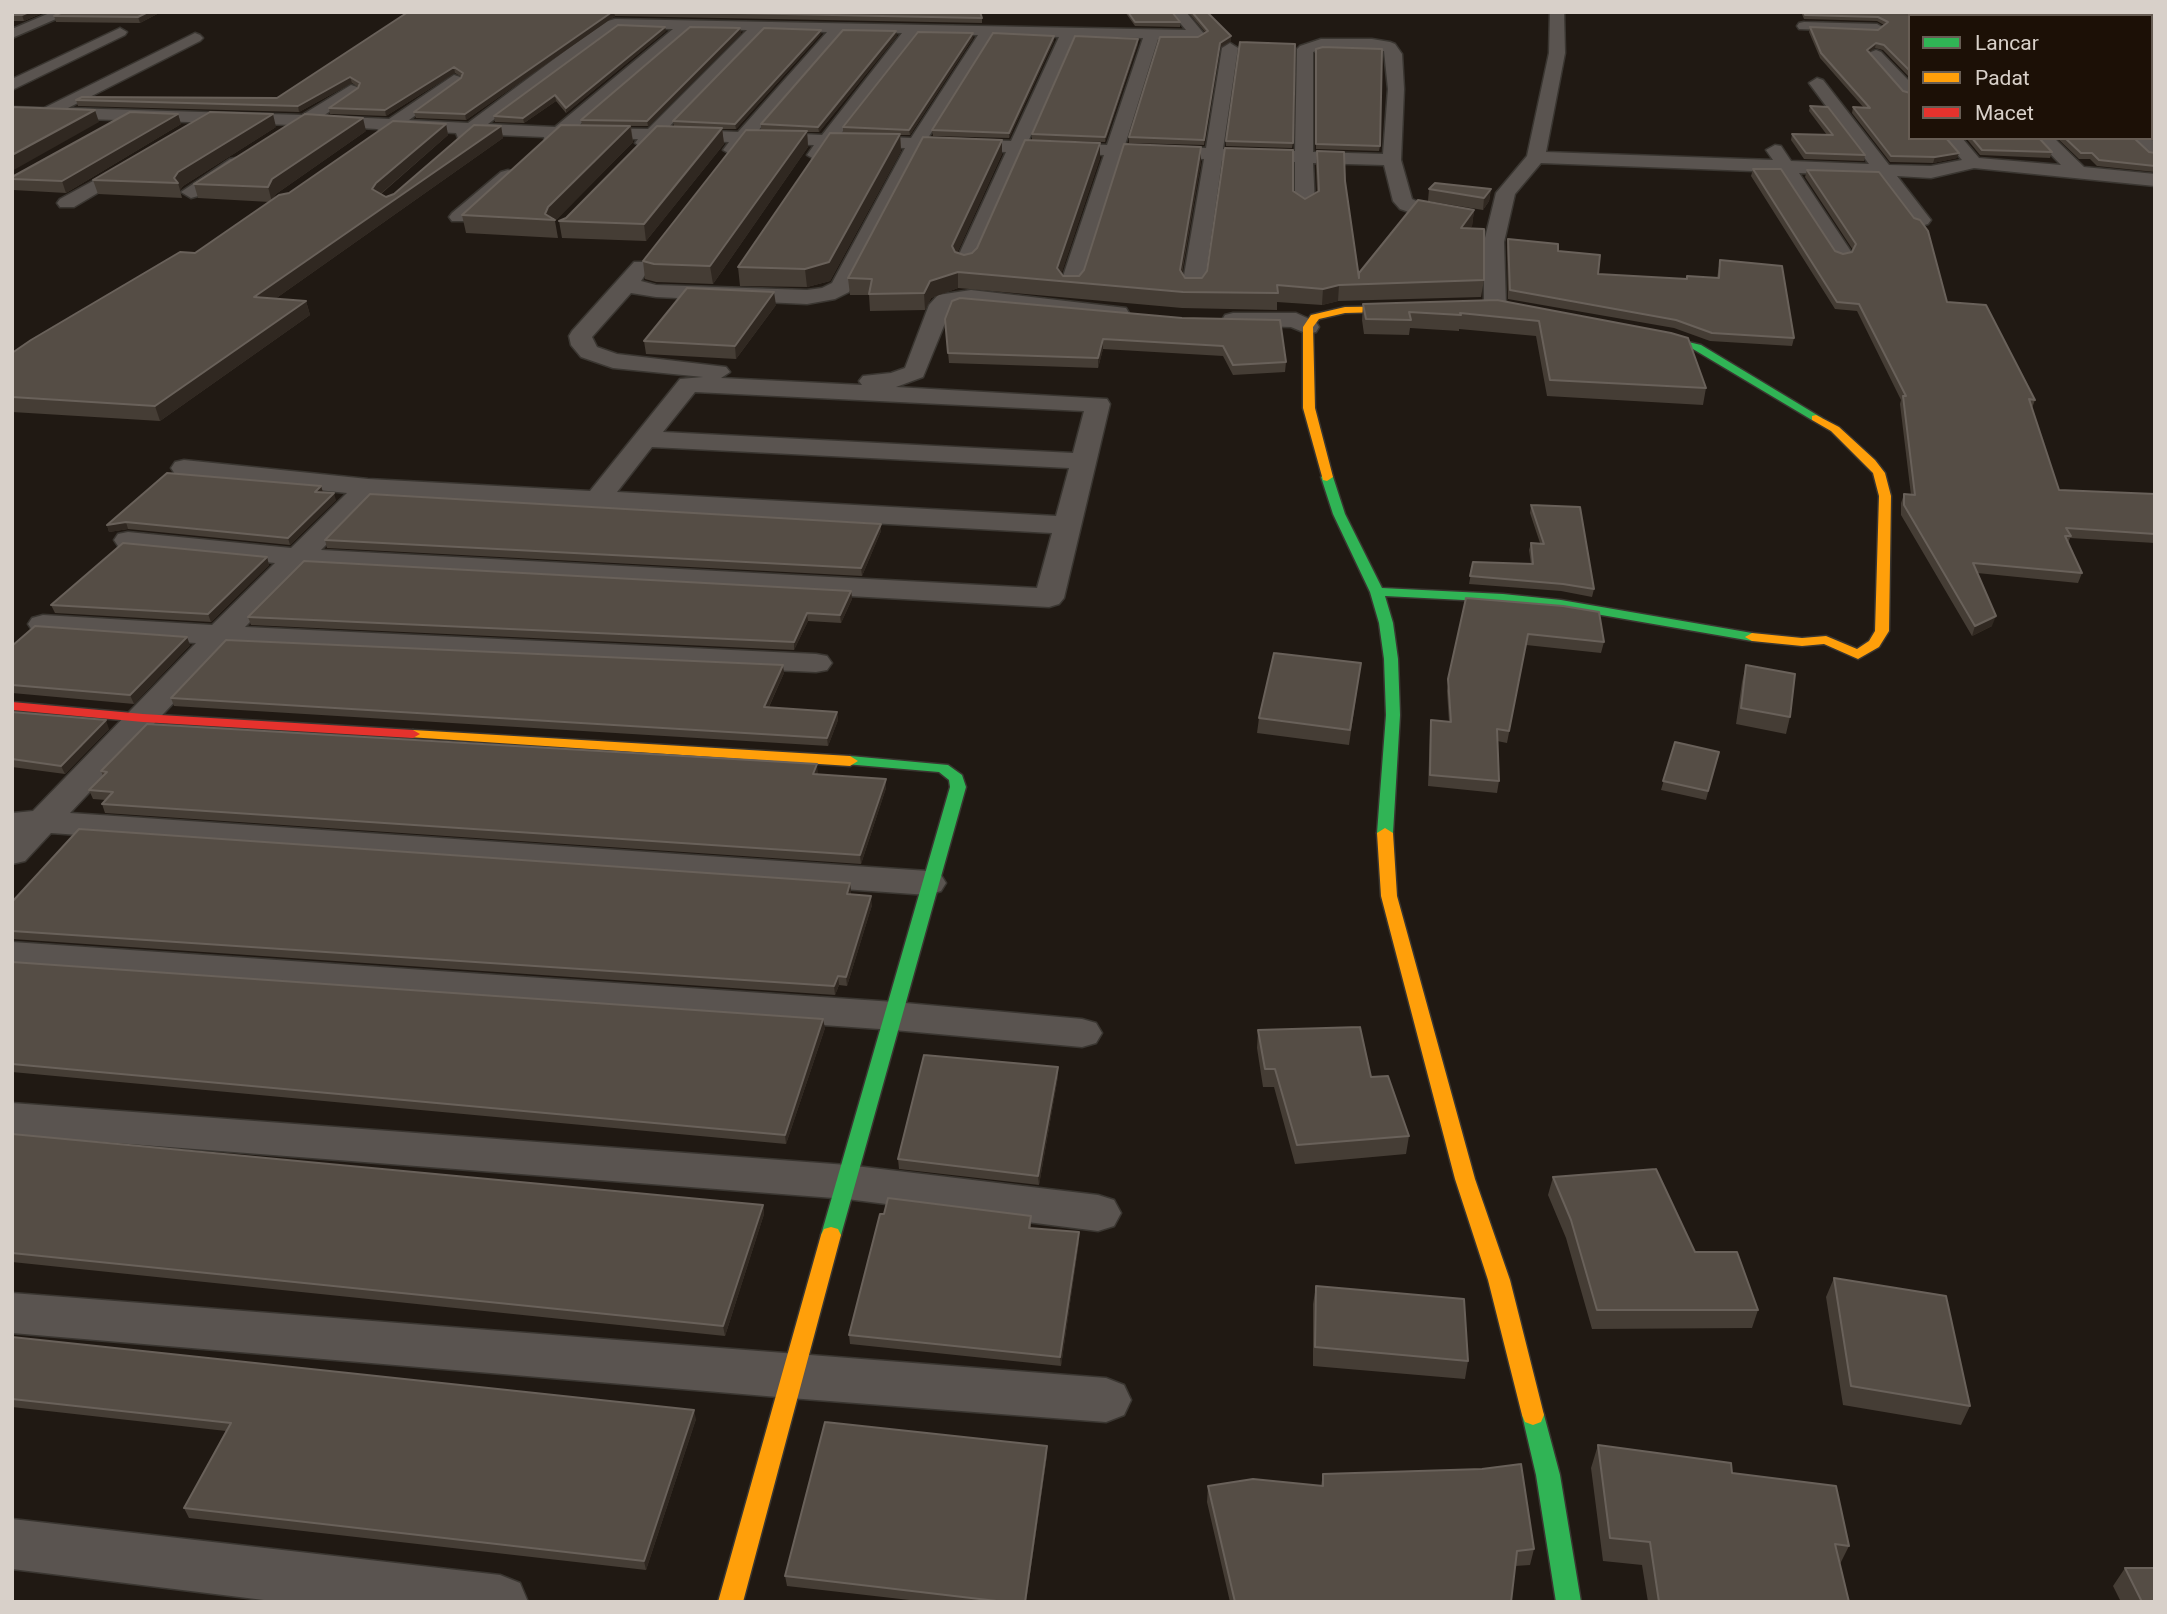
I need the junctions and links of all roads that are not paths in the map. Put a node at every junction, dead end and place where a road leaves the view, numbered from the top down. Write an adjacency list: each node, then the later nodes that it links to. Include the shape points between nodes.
1 (65, 12): 19 (street)
2 (871, 12): 14 (street)
3 (945, 12): 16 (street)
4 (1178, 12): 21 (street, via 1198,35)
5 (1557, 12): 61 (street, via 1557,53)
6 (1866, 12): 12 (street, via 1881,34)
7 (647, 18): 10 (street); 36 (street, via 609,25)
8 (718, 19): 10 (street); 11 (street)
9 (796, 20): 11 (street); 13 (street)
10 (687, 24): 39 (street)
11 (760, 26): 41 (street)
12 (1804, 26)
13 (838, 28): 14 (street); 43 (street)
14 (878, 29): 15 (street)
15 (912, 30): 16 (street); 45 (street)
16 (955, 31): 18 (street)
17 (120, 32): 27 (street)
18 (987, 32): 20 (street); 49 (street)
19 (12, 34)
20 (1068, 34): 21 (street); 52 (street)
21 (1151, 36): 54 (street)
22 (195, 38): 31 (street)
23 (1230, 47): 58 (street)
24 (1876, 55): 29 (street)
25 (454, 80): 35 (street)
26 (1817, 83): 68 (street)
27 (12, 85)
28 (351, 90): 34 (street)
29 (1908, 90)
30 (12, 111): 31 (street)
31 (45, 113): 32 (street); 37 (street)
32 (128, 116): 33 (street); 42 (street)
33 (209, 118): 34 (street); 38 (street)
34 (306, 120): 35 (street); 40 (street)
35 (393, 125): 36 (street); 44 (street)
36 (471, 128): 39 (street); 51 (street)
37 (12, 130)
38 (185, 133)
39 (560, 133): 41 (street); 53 (street)
40 (283, 134)
41 (652, 134): 43 (street); 56 (street)
42 (93, 135)
43 (742, 137): 45 (street); 67 (street)
44 (371, 140)
45 (825, 140): 49 (street); 70 (street)
46 (1954, 140): 64 (street)
47 (2046, 140): 69 (street)
48 (2141, 140): 55 (street)
49 (916, 144): 52 (street); 86 (street, via 841,286 807,297)
50 (1771, 145): 65 (street)
51 (450, 147)
52 (1016, 147): 54 (street); 81 (street)
53 (540, 149)
54 (1113, 150): 58 (street); 84 (street)
55 (2155, 152)
56 (634, 153)
57 (150, 154): 74 (street)
58 (1214, 154): 60 (street); 85 (street)
59 (248, 156): 73 (street)
60 (1304, 157): 62 (street); 62 (street, via 1305,49 1321,44 1371,44 1390,47 1394,54); 75 (street)
61 (1536, 158): 63 (street, via 1603,167); 78 (street, via 1506,193)
62 (1392, 160): 78 (street, via 1407,205)
63 (1690, 163): 65 (street); 72 (street)
64 (1974, 163): 68 (street, via 1931,172); 69 (street)
65 (1786, 165): 68 (street); 80 (street)
66 (520, 166): 76 (street)
67 (718, 169)
68 (1885, 169): 77 (street)
69 (2077, 172): 71 (street)
70 (803, 173)
71 (2155, 180)
72 (1699, 183)
73 (191, 192)
74 (67, 203)
75 (1305, 206)
76 (459, 217)
77 (1921, 220)
78 (1499, 221): 87 (street, via 1494,243)
79 (652, 251): 83 (street)
80 (1842, 253)
81 (965, 264)
82 (735, 272): 86 (street)
83 (629, 282): 86 (street, via 644,290); 89 (street, via 580,336 589,352 613,361 775,377 880,382 907,378 915,372 940,305 958,298)
84 (1071, 285)
85 (1193, 287)
86 (720, 294)
87 (1495, 307)
88 (1430, 309): 91 (street, via 1338,311 1315,317)
89 (1144, 315)
90 (1208, 319): 91 (street, via 1296,320)
91 (1308, 327): 101 (street, via 1309,408 1315,439 1339,514)
92 (1623, 330): 101 (street, via 1697,347 1835,429 1871,462 1885,496 1882,631 1874,644 1858,654 1826,640 1742,636 1561,604)
93 (645, 439): 94 (street); 94 (street, via 688,384 1098,404); 97 (street)
94 (1083, 461): 98 (street)
95 (184, 468): 96 (street)
96 (368, 487): 97 (street); 100 (street)
97 (597, 500): 98 (street)
98 (1066, 525): 100 (street, via 1049,598)
99 (128, 540): 100 (street)
100 (299, 557): 103 (street)
101 (1377, 592): 122 (street, via 1391,659 1393,715 1385,806 1390,896 1548,1475)
102 (43, 624): 103 (street)
103 (220, 635): 104 (street); 106 (street)
104 (816, 663)
105 (12, 706): 106 (street)
106 (143, 718): 107 (street); 109 (street, via 943,768 957,778 958,787)
107 (26, 821): 108 (street); 109 (street)
108 (12, 853)
109 (928, 883): 111 (street)
110 (12, 955): 111 (street)
111 (894, 1016): 112 (street); 114 (street)
112 (1082, 1033)
113 (12, 1119): 114 (street)
114 (847, 1182): 115 (street); 117 (street)
115 (1098, 1213)
116 (12, 1313): 117 (street)
117 (790, 1377): 118 (street); 121 (street)
118 (1106, 1400)
119 (12, 1544): 120 (street)
120 (500, 1602)
121 (730, 1602)
122 (1569, 1602)

